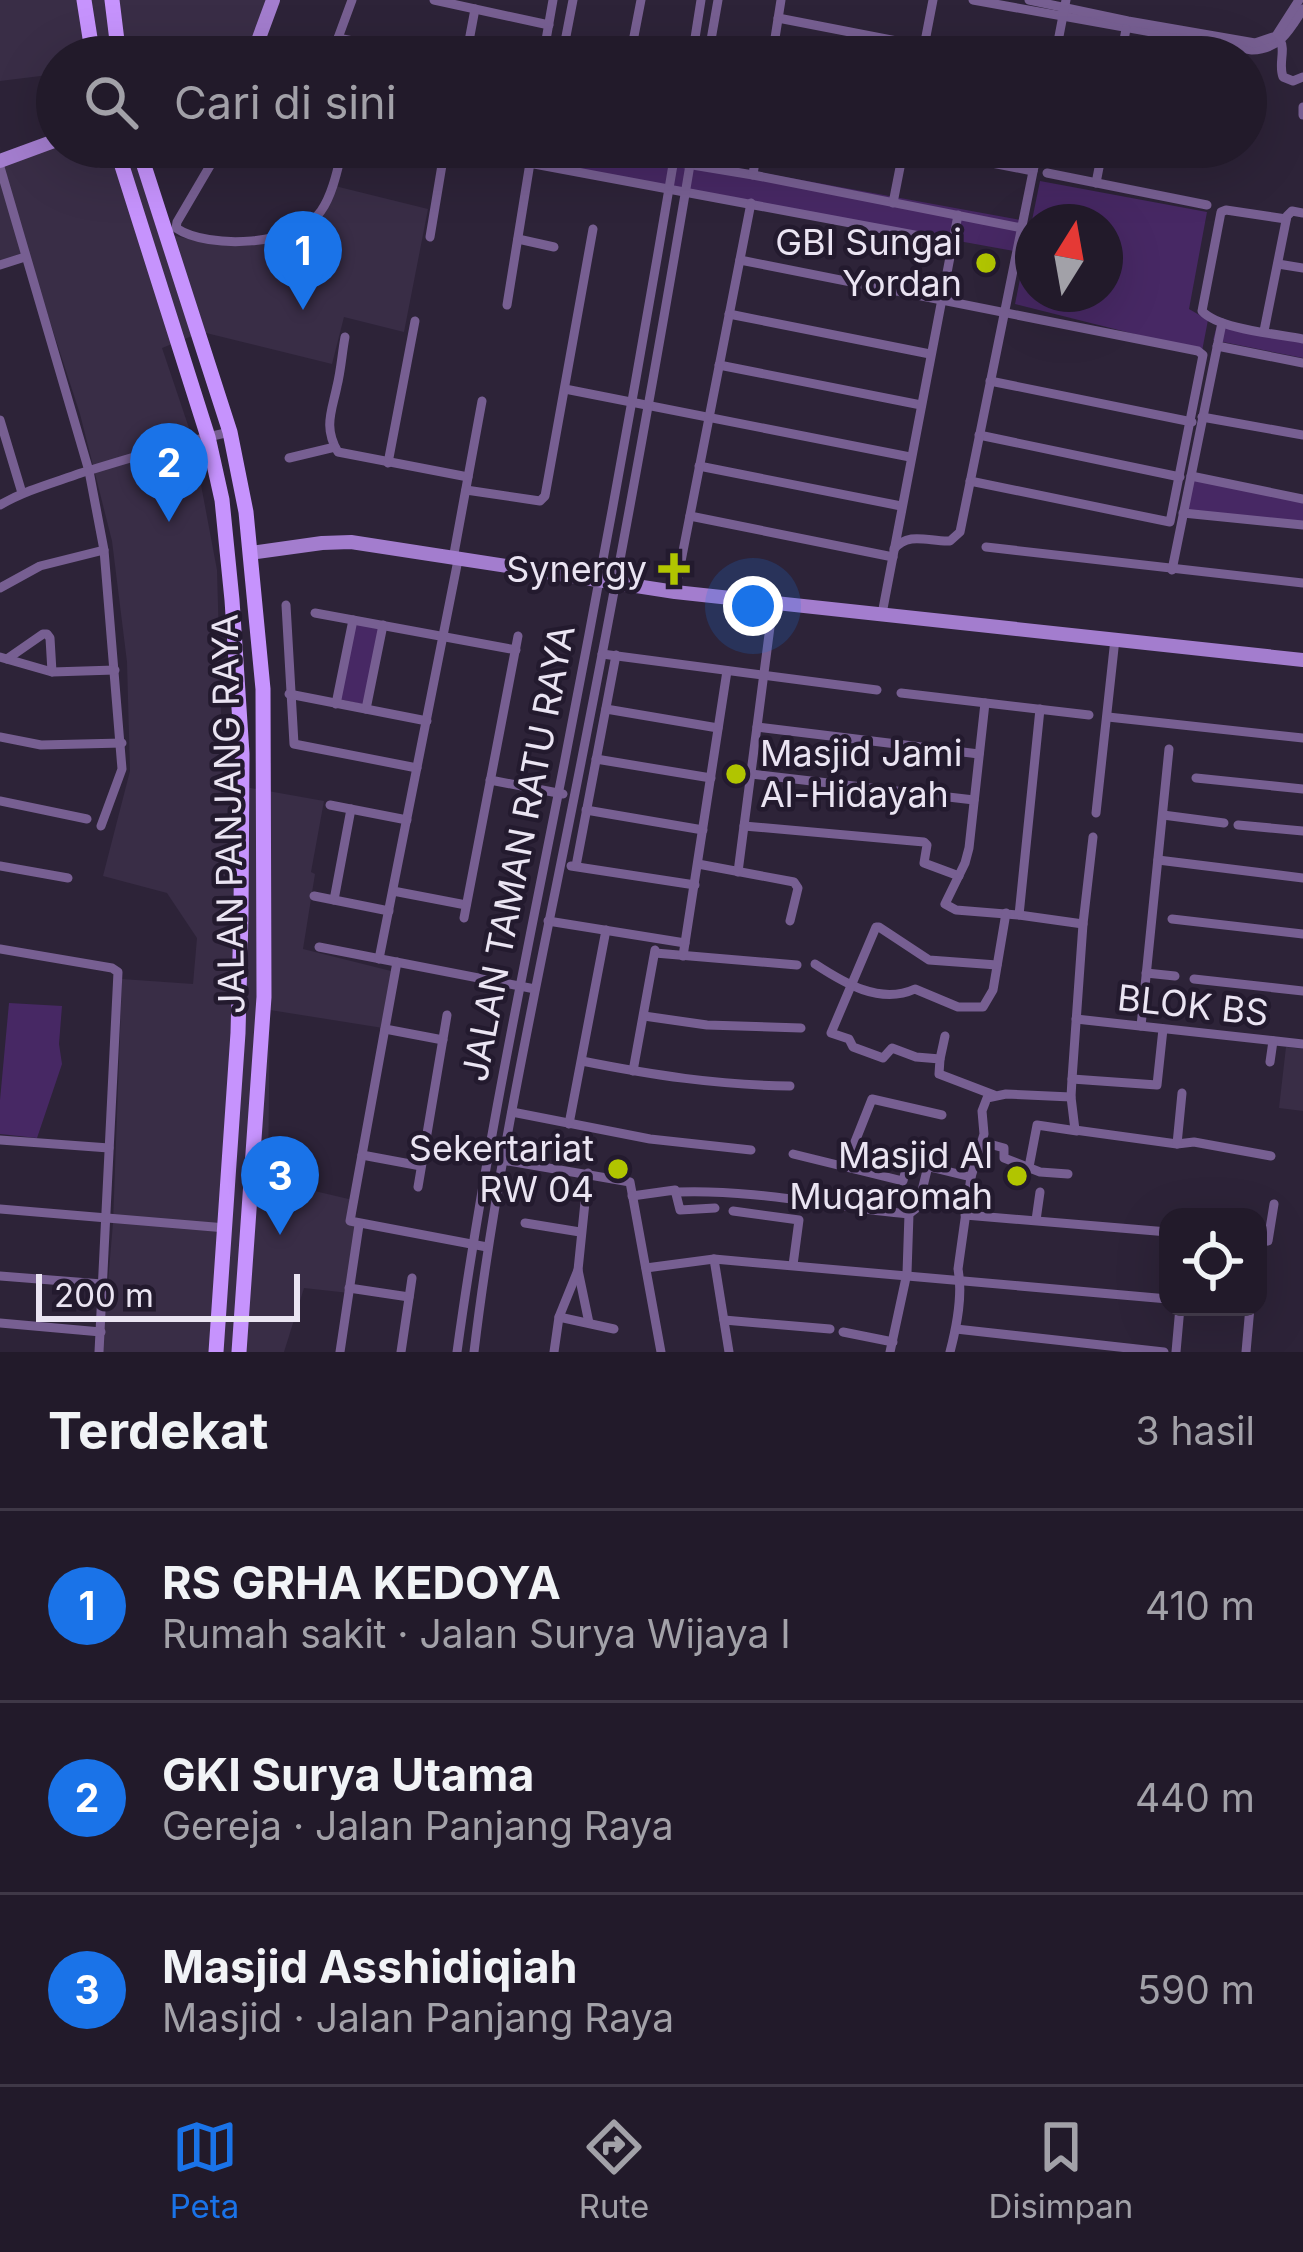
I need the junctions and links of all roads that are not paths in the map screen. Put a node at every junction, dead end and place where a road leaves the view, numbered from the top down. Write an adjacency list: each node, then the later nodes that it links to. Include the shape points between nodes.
1 (84, 0): 22 (main road)
2 (112, 0): 23 (main road)
3 (273, 0): 24 (street)
4 (352, 0): 25 (street)
5 (434, 0): 16 (street)
6 (553, 0): 20 (street)
7 (573, 0): 28 (street)
8 (641, 0): 29 (street)
9 (701, 0): 30 (street)
10 (718, 0): 31 (street)
11 (781, 0): 19 (street)
12 (933, 0): 34 (street)
13 (973, 0): 17 (street)
14 (1029, 0): 17 (street)
15 (1299, 0): 38 (street)
16 (472, 6): 20 (street); 26 (street)
17 (1065, 8): 21 (street); 37 (street)
18 (1303, 9): 38 (street)
19 (778, 18): 32 (street); 33 (street)
20 (549, 25): 27 (street)
21 (1126, 29): 35 (street); 36 (street)
22 (89, 36)
23 (116, 36)
24 (260, 36)
25 (339, 36)
26 (468, 36)
27 (547, 36)
28 (566, 36)
29 (634, 36)
30 (695, 36)
31 (712, 36)
32 (775, 36)
33 (855, 36)
34 (926, 36)
35 (1125, 36)
36 (1168, 36)
37 (1209, 36)
38 (1278, 38): 39 (street); 40 (street); 41 (street, via 1283,76)
39 (1267, 41)
40 (1267, 48)
41 (1303, 77)
42 (36, 149): 43 (street)
43 (0, 164): 76 (street)
44 (123, 168): 106 (main road, JALAN PANJANG RAYA)
45 (146, 168): 103 (main road, JALAN PANJANG RAYA)
46 (209, 168): 47 (street, via 176,225 192,237 228,243 287,233 314,219)
47 (336, 168)
48 (441, 168): 72 (street)
49 (535, 168): 73 (street)
50 (559, 168): 62 (street)
51 (685, 168): 62 (street, JALAN TAMAN RATU RAYA)
52 (710, 168): 60 (street)
53 (754, 168): 60 (street)
54 (902, 168): 64 (street)
55 (1017, 168): 58 (street)
56 (1034, 168): 58 (street)
57 (1099, 168): 61 (street)
58 (1033, 171): 65 (street)
59 (1047, 173): 61 (street)
60 (753, 175): 64 (street)
61 (1096, 183): 66 (street)
62 (677, 189): 63 (street); 98 (street, JALAN TAMAN RATU RAYA); 98 (street, JALAN TAMAN RATU RAYA)
63 (751, 203): 74 (street); 77 (street)
64 (893, 203): 68 (street)
65 (1027, 204)
66 (1207, 205)
67 (1303, 213): 69 (street)
68 (958, 215): 70 (street); 74 (street)
69 (1286, 219): 79 (street); 87 (street, via 1221,212 1201,305 1204,316)
70 (1015, 227)
71 (593, 229): 96 (street)
72 (430, 237)
73 (518, 239): 75 (street); 83 (street)
74 (952, 242): 82 (street)
75 (554, 247)
76 (25, 257): 80 (street); 112 (street)
77 (740, 260): 82 (street); 85 (street)
78 (1015, 261): 84 (street)
79 (1278, 263): 81 (street); 88 (street)
80 (0, 265)
81 (1303, 268)
82 (941, 300): 84 (street); 92 (street)
83 (507, 305)
84 (1004, 312): 95 (street); 101 (street, via 1202,353)
85 (729, 314): 92 (street); 94 (street)
86 (415, 320): 110 (street)
87 (1222, 323): 88 (street); 91 (street)
88 (1264, 331): 90 (street)
89 (344, 337): 107 (street, via 328,422)
90 (1303, 339)
91 (1217, 346): 93 (street); 101 (street)
92 (931, 354): 99 (street)
93 (1303, 363)
94 (719, 365): 99 (street); 100 (street)
95 (989, 381): 101 (street); 104 (street)
96 (565, 388): 98 (street); 115 (street, via 543,499)
97 (482, 401): 115 (street)
98 (639, 403): 100 (street); 129 (street, JALAN TAMAN RATU RAYA); 129 (street, JALAN TAMAN RATU RAYA)
99 (921, 404): 108 (street)
100 (709, 418): 108 (street); 111 (street)
101 (1197, 420): 105 (street); 113 (street)
102 (1, 426): 116 (street)
103 (230, 432): 106 (street); 125 (main road, JALAN PANJANG RAYA)
104 (979, 435): 113 (street); 114 (street)
105 (1303, 436)
106 (208, 437): 112 (street); 203 (main road, JALAN PANJANG RAYA, via 239,694)
107 (335, 447): 109 (street); 110 (street)
108 (910, 457): 119 (street)
109 (289, 458)
110 (388, 463): 115 (street)
111 (699, 466): 119 (street); 121 (street)
112 (89, 471): 116 (street); 124 (street)
113 (1186, 476): 114 (street, via 1168,522); 117 (street); 120 (street)
114 (970, 481): 126 (street, via 956,538 912,538)
115 (467, 483): 127 (street)
116 (22, 493): 118 (street)
117 (1303, 499)
118 (0, 505)
119 (901, 506): 126 (street)
120 (1183, 513): 122 (street); 128 (street)
121 (690, 516): 126 (street); 132 (street)
122 (1303, 525)
123 (986, 547): 128 (street)
124 (104, 550): 131 (street, via 40,566); 147 (street)
125 (250, 553): 127 (street, via 337,542); 204 (main road, JALAN PANJANG RAYA, via 263,689)
126 (893, 553): 136 (street)
127 (456, 560): 129 (street); 140 (street)
128 (1172, 570): 130 (street)
129 (607, 583): 132 (street); 143 (street, JALAN TAMAN RATU RAYA); 176 (street, JALAN TAMAN RATU RAYA)
130 (1303, 583)
131 (0, 588)
132 (675, 592): 133 (street)
133 (772, 604): 136 (street); 150 (street)
134 (286, 605): 153 (street)
135 (315, 613): 137 (street)
136 (882, 614): 141 (street)
137 (353, 620): 138 (street); 155 (street)
138 (383, 626): 140 (street); 158 (street)
139 (518, 636): 142 (street)
140 (444, 637): 142 (street); 161 (street)
141 (1115, 639): 146 (street); 160 (street)
142 (516, 650): 174 (street)
143 (602, 653): 144 (street); 176 (street, JALAN TAMAN RATU RAYA)
144 (616, 655): 148 (street); 156 (street)
145 (3, 658): 149 (street); 149 (street, via 47,634)
146 (1303, 660)
147 (115, 670): 149 (street); 166 (street)
148 (727, 671): 150 (street); 163 (street)
149 (52, 672)
150 (764, 675): 151 (street); 162 (street)
151 (877, 690)
152 (901, 693): 154 (street)
153 (289, 694): 155 (street); 170 (street, via 294,744)
154 (986, 703): 157 (street); 168 (street)
155 (336, 704): 158 (street)
156 (606, 709): 163 (street); 169 (street)
157 (1040, 709): 159 (street); 211 (street)
158 (366, 710): 161 (street)
159 (1089, 715)
160 (1108, 717): 165 (street, via 1171,730); 182 (street)
161 (427, 722): 170 (street)
162 (757, 727): 168 (street); 171 (street)
163 (718, 728): 172 (street)
164 (0, 736): 166 (street, via 41,745)
165 (1303, 738)
166 (122, 743): 188 (street, via 122,769)
167 (1169, 749): 183 (street)
168 (979, 754): 177 (street)
169 (596, 758): 172 (street); 181 (street)
170 (417, 768): 185 (street)
171 (751, 774): 177 (street); 189 (street)
172 (711, 778): 190 (street)
173 (1196, 778): 175 (street)
174 (490, 779): 176 (street); 208 (street)
175 (1303, 789)
176 (566, 794): 194 (street, JALAN TAMAN RATU RAYA); 236 (street, JALAN TAMAN RATU RAYA)
177 (974, 800): 199 (street)
178 (0, 801): 184 (street)
179 (330, 805): 180 (street)
180 (351, 809): 185 (street); 207 (street)
181 (586, 810): 190 (street); 197 (street)
182 (1096, 813)
183 (1163, 815): 186 (street); 193 (street)
184 (87, 819)
185 (407, 820): 205 (street)
186 (1224, 824)
187 (1238, 825): 191 (street)
188 (101, 826)
189 (744, 826): 198 (street); 199 (street, via 924,842 924,863)
190 (704, 830): 195 (street)
191 (1303, 831)
192 (1093, 837): 218 (street)
193 (1158, 860): 201 (street); 232 (street)
194 (560, 864): 197 (street); 216 (street, JALAN TAMAN RATU RAYA)
195 (698, 864): 198 (street); 202 (street)
196 (0, 866): 200 (street)
197 (576, 866): 202 (street)
198 (738, 872): 217 (street, via 796,884)
199 (959, 876): 210 (street, via 946,907)
200 (68, 878)
201 (1303, 878)
202 (694, 884): 222 (street)
203 (241, 889): 204 (main road); 212 (main road, JALAN PANJANG RAYA)
204 (262, 891): 213 (main road, JALAN PANJANG RAYA)
205 (393, 891): 208 (street); 209 (street)
206 (314, 896): 207 (street)
207 (334, 900): 209 (street)
208 (466, 905): 214 (street)
209 (389, 910): 227 (street)
210 (1006, 914): 211 (street); 231 (street)
211 (1019, 915): 218 (street)
212 (241, 916): 213 (main road, via 250,910); 294 (main road, JALAN PANJANG RAYA)
213 (263, 917): 325 (main road, JALAN PANJANG RAYA)
214 (464, 918)
215 (1172, 919): 220 (street)
216 (548, 921): 219 (street); 236 (street, JALAN TAMAN RATU RAYA)
217 (790, 921)
218 (1083, 924): 240 (street)
219 (606, 930): 221 (street); 250 (street)
220 (1303, 934)
221 (657, 939): 222 (street); 225 (street)
222 (686, 943): 226 (street)
223 (320, 947): 227 (street)
224 (0, 949): 265 (street, via 118,972)
225 (655, 952): 226 (street); 239 (street)
226 (683, 956): 230 (street)
227 (380, 958): 228 (street)
228 (397, 962): 236 (street); 244 (street)
229 (815, 964): 235 (street)
230 (797, 965)
231 (997, 965): 235 (street, via 991,998 980,1008 917,990 897,996); 235 (street, via 929,960 877,927)
232 (1146, 973): 233 (street); 241 (street)
233 (1175, 976)
234 (1194, 979): 237 (street)
235 (850, 986): 249 (street, via 831,1033 878,1058 892,1048)
236 (527, 987): 258 (street, JALAN TAMAN RATU RAYA); 298 (street, JALAN TAMAN RATU RAYA)
237 (1303, 991)
238 (448, 1015): 246 (street, JALAN TAMAN RATU RAYA)
239 (644, 1016): 242 (street); 252 (street)
240 (1076, 1019): 241 (street, BLOK BS); 253 (street)
241 (1141, 1026): 243 (street, BLOK BS)
242 (801, 1028)
243 (1163, 1028): 247 (street, BLOK BS); 253 (street, via 1157,1085)
244 (385, 1029): 246 (street); 269 (street)
245 (945, 1036): 249 (street)
246 (443, 1040): 273 (street, JALAN TAMAN RATU RAYA)
247 (1274, 1041): 248 (street, BLOK BS); 251 (street)
248 (1303, 1044)
249 (940, 1059): 256 (street, via 939,1074)
250 (581, 1061): 252 (street); 260 (street)
251 (1270, 1062)
252 (633, 1071): 254 (street)
253 (1072, 1079): 257 (street)
254 (790, 1086)
255 (1183, 1093): 264 (street)
256 (994, 1095): 257 (street); 263 (street, via 983,1103)
257 (1070, 1097): 261 (street)
258 (512, 1112): 260 (street); 271 (street, JALAN TAMAN RATU RAYA)
259 (942, 1115): 275 (street, via 872,1099)
260 (569, 1124): 266 (street)
261 (1077, 1131): 264 (street); 276 (street, via 1037,1125)
262 (0, 1140): 265 (street)
263 (982, 1142): 276 (street); 279 (street)
264 (1177, 1144): 270 (street)
265 (110, 1148): 290 (street)
266 (752, 1150)
267 (868, 1152): 272 (street)
268 (793, 1154): 275 (street)
269 (362, 1155): 273 (street); 293 (street, via 350,1219)
270 (1271, 1156)
271 (502, 1160): 277 (street); 298 (street, JALAN TAMAN RATU RAYA)
272 (908, 1162): 274 (street); 275 (street, via 903,1181)
273 (421, 1166): 280 (street, JALAN TAMAN RATU RAYA)
274 (928, 1166): 279 (street); 288 (street, via 919,1207)
275 (845, 1167)
276 (1029, 1167): 278 (street)
277 (588, 1173): 283 (street, via 628,1180); 296 (street)
278 (1068, 1174)
279 (970, 1178): 289 (street)
280 (418, 1186)
281 (677, 1192): 283 (street); 285 (street, via 680,1210); 288 (street, via 721,1190)
282 (1040, 1192): 291 (street)
283 (632, 1196): 301 (street)
284 (1274, 1204): 297 (street)
285 (716, 1208)
286 (0, 1209): 290 (street)
287 (733, 1211): 300 (street, via 799,1220)
288 (909, 1214): 304 (street)
289 (965, 1215): 291 (street); 306 (street)
290 (107, 1217): 294 (street); 307 (street)
291 (1036, 1220): 295 (street)
292 (525, 1223): 296 (street)
293 (359, 1225): 298 (street); 308 (street)
294 (226, 1228): 324 (main road, JALAN PANJANG RAYA)
295 (1159, 1231)
296 (580, 1232): 302 (street)
297 (1267, 1241)
298 (480, 1246): 328 (street, JALAN TAMAN RATU RAYA); 329 (street, JALAN TAMAN RATU RAYA)
299 (715, 1259): 300 (street); 301 (street); 314 (street)
300 (793, 1265): 304 (street)
301 (646, 1268): 331 (street)
302 (578, 1270): 313 (street); 316 (street)
303 (0, 1276): 307 (street)
304 (906, 1277): 306 (street); 322 (street)
305 (412, 1278): 309 (street)
306 (961, 1281): 310 (street); 319 (street)
307 (102, 1284): 320 (street)
308 (349, 1288): 309 (street); 326 (street)
309 (409, 1297): 327 (street)
310 (1159, 1299)
311 (1179, 1316): 335 (street)
312 (1249, 1316): 336 (street)
313 (559, 1317): 316 (street); 330 (street)
314 (724, 1320): 318 (street); 332 (street)
315 (0, 1323): 320 (street)
316 (589, 1323): 317 (street)
317 (614, 1329)
318 (830, 1329)
319 (956, 1329): 333 (street); 334 (street)
320 (101, 1332): 323 (street)
321 (843, 1332): 322 (street)
322 (892, 1347)
323 (99, 1352)
324 (216, 1352)
325 (239, 1352)
326 (340, 1352)
327 (401, 1352)
328 (457, 1352)
329 (474, 1352)
330 (554, 1352)
331 (661, 1352)
332 (729, 1352)
333 (950, 1352)
334 (1164, 1352)
335 (1176, 1352)
336 (1246, 1352)

